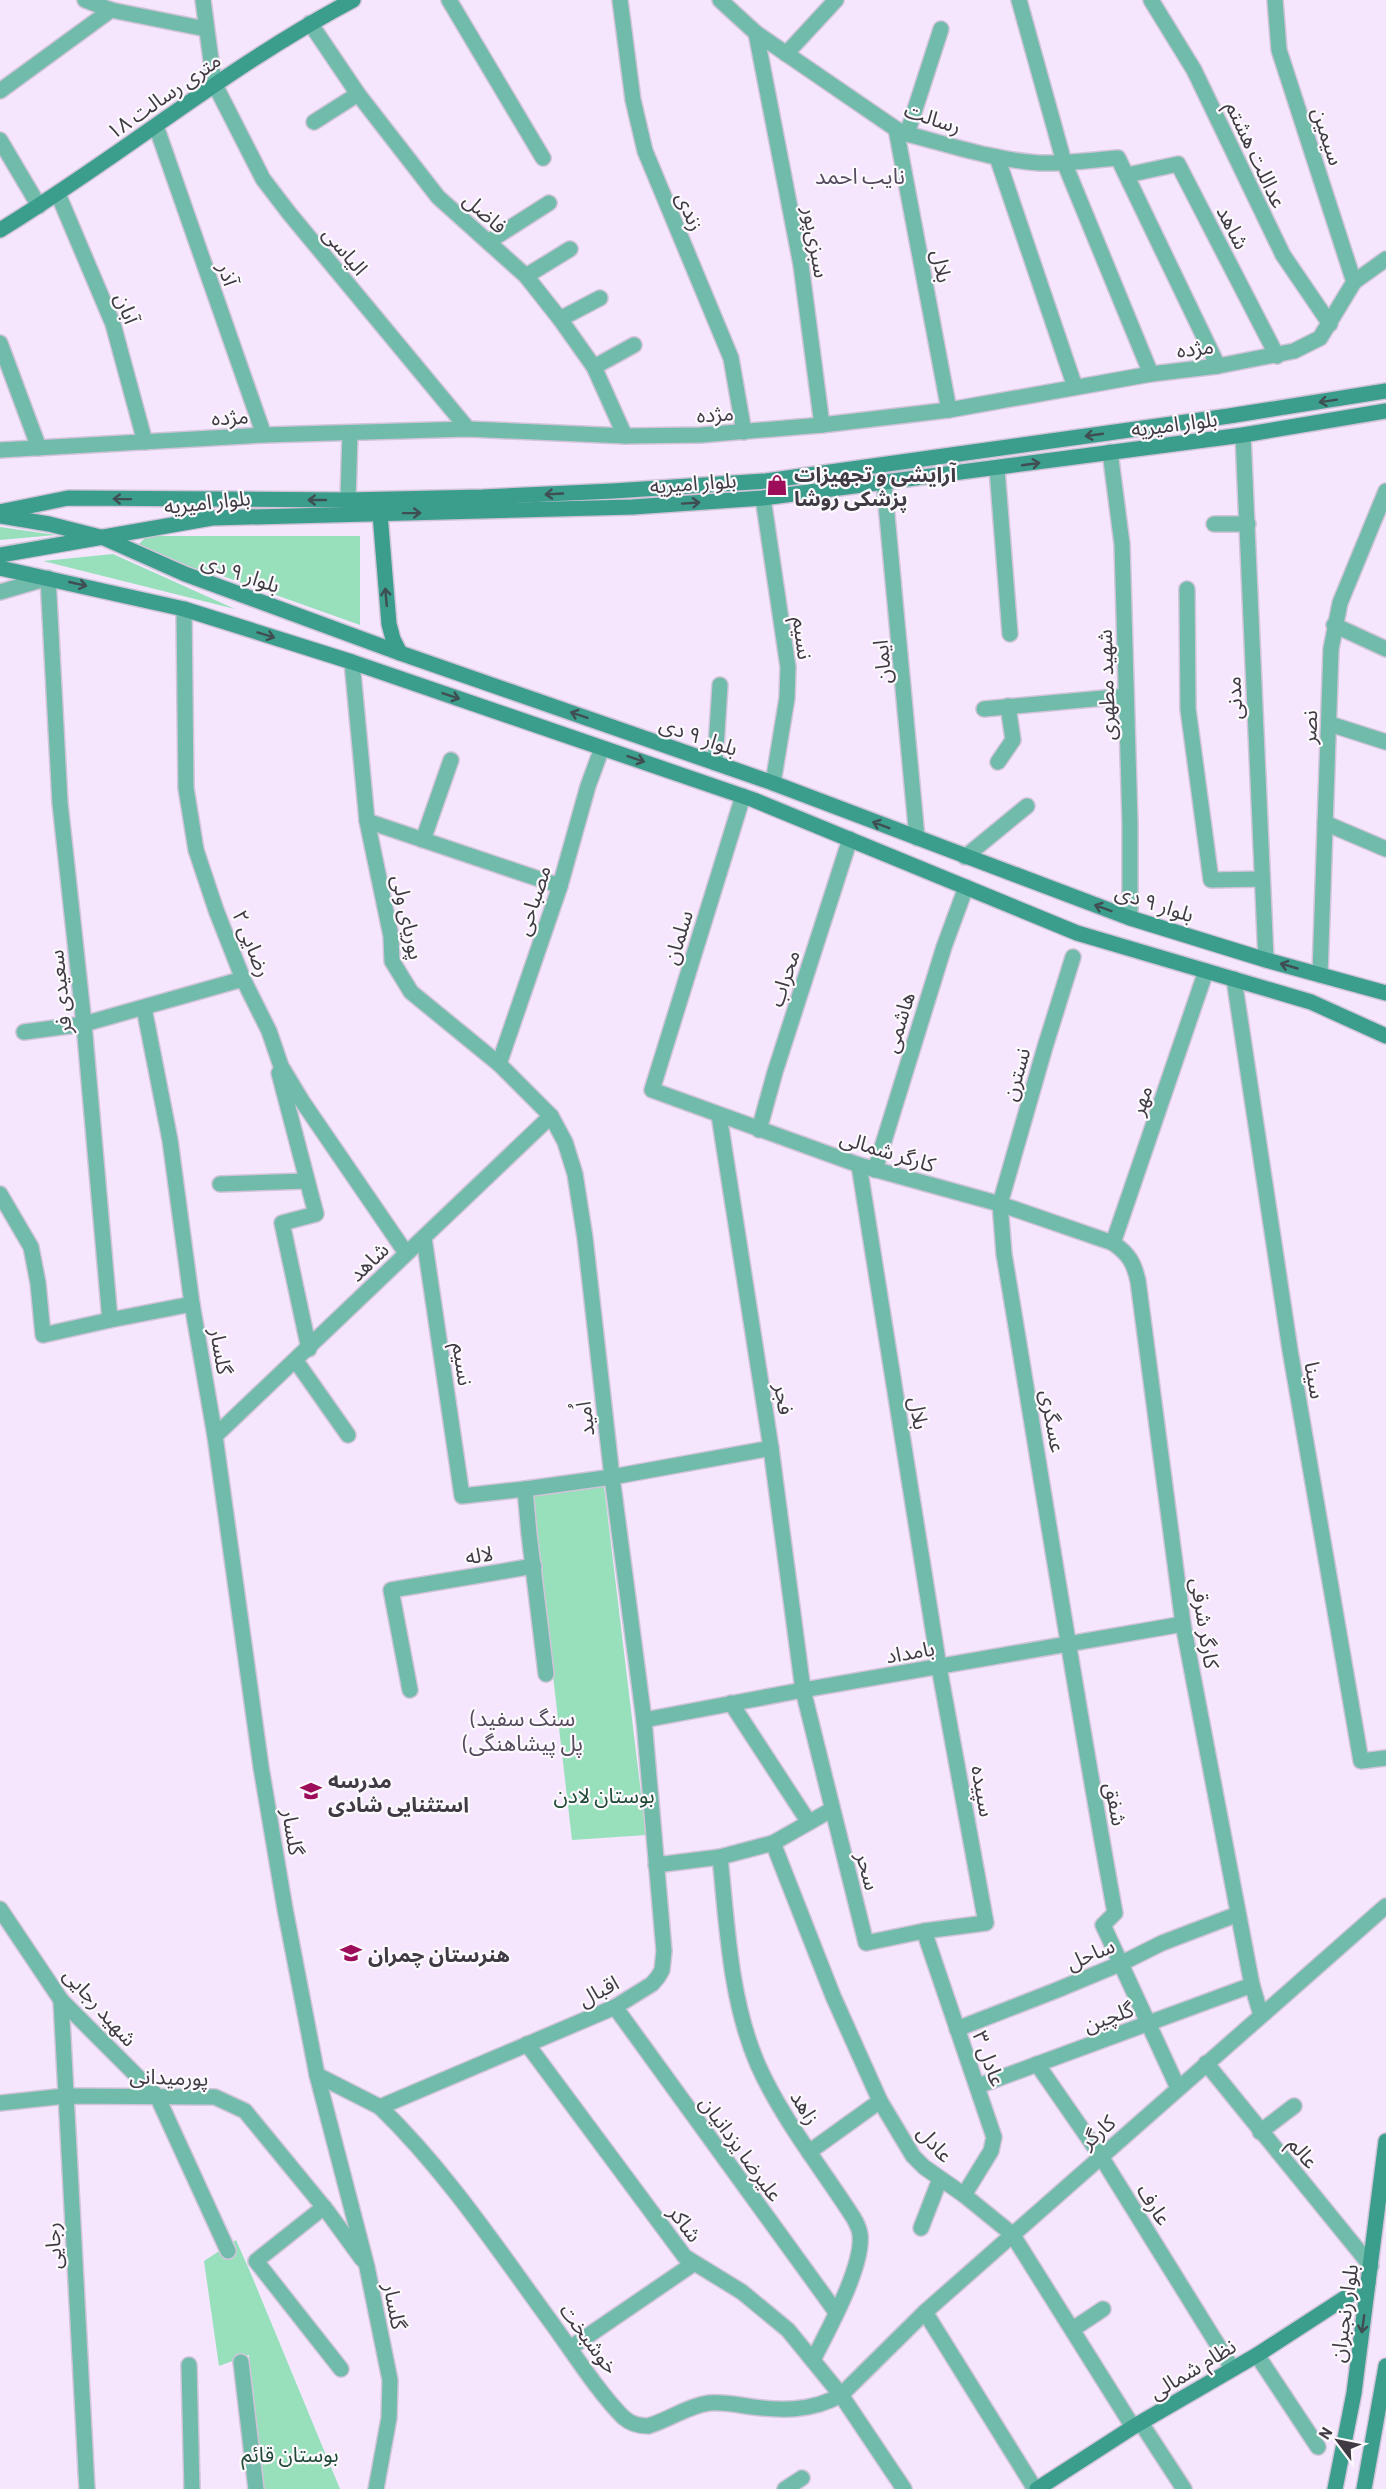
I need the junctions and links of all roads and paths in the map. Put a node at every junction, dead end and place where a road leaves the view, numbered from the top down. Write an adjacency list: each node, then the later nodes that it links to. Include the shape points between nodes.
1 (85, 0): 11 (street)
2 (203, 0): 13 (street, الیاسی)
3 (353, 0): 12 (street, ۱۸ متری رسالت)
4 (449, 0): 25 (street)
5 (620, 0): 53 (street, زندی, via 633,100 645,151 731,358)
6 (720, 0): 15 (street, رسالت)
7 (836, 0): 16 (street)
8 (1019, 0): 26 (street)
9 (1151, 0): 39 (street, عداللت هشتم, via 1194,70 1283,255)
10 (1275, 0): 36 (street, سیمین, via 1279,50)
11 (111, 10): 13 (street); 18 (street)
12 (310, 23): 17 (street, ۱۸ متری رسالت); 19 (street, فاضل)
13 (206, 29): 17 (street, الیاسی)
14 (941, 29): 22 (street)
15 (756, 33): 16 (street, رسالت); 50 (street, سبزی‌پور, via 801,264)
16 (786, 54): 22 (street, رسالت)
17 (214, 83): 21 (street, ۱۸ متری رسالت); 51 (street, الیاسی, via 276,197)
18 (0, 91)
19 (358, 94): 20 (street); 32 (street, فاضل, via 438,197)
20 (314, 122)
21 (156, 126): 28 (street, ۱۸ متری رسالت); 54 (street, آذر)
22 (902, 131): 24 (street, رسالت); 48 (street, بلال)
23 (0, 140): 30 (street)
24 (997, 157): 26 (street, رسالت); 46 (street)
25 (543, 158)
26 (1064, 162): 27 (street, رسالت, via 1118,158); 45 (street)
27 (1127, 175): 42 (street, شاهد, via 1178,164); 43 (street)
28 (58, 194): 30 (street, ۱۸ متری رسالت); 57 (street, آبان, via 114,324)
29 (549, 203): 32 (street)
30 (39, 206): 31 (street, ۱۸ متری رسالت)
31 (0, 230)
32 (488, 242): 35 (street, فاضل)
33 (570, 249): 35 (street)
34 (1386, 259): 36 (street, مژده)
35 (526, 276): 38 (street, فاضل)
36 (1354, 282): 39 (street, مژده)
37 (600, 298): 38 (street)
38 (561, 319): 44 (street, فاضل)
39 (1330, 324): 42 (street, مژده, via 1314,342)
40 (0, 343): 58 (street)
41 (634, 345): 44 (street)
42 (1278, 356): 43 (street, مژده)
43 (1218, 366): 45 (street, مژده)
44 (594, 367): 56 (street, فاضل)
45 (1151, 374): 46 (street, مژده)
46 (1075, 387): 48 (street, مژده)
47 (1386, 391): 65 (street, بلوار امیریه, one-way to 65, via 766,481 601,492)
48 (949, 410): 50 (street, مژده)
49 (1386, 411): 55 (street, بلوار امیریه)
50 (822, 425): 53 (street, مژده)
51 (468, 429): 52 (street, مژده); 56 (street, مژده)
52 (350, 432): 54 (street, مژده); 65 (street)
53 (744, 432): 56 (street, مژده)
54 (264, 435): 57 (street, مژده)
55 (1243, 435): 60 (street, بلوار امیریه); 70 (street, مدنی)
56 (625, 436)
57 (145, 442): 58 (street, مژده)
58 (39, 448): 59 (street, مژده)
59 (0, 450)
60 (1110, 452): 61 (street, بلوار امیریه, one-way to 60); 84 (street, شهید مطهری, via 1122,544)
61 (996, 469): 62 (street, بلوار امیریه); 79 (street)
62 (884, 483): 64 (street, بلوار امیریه); 98 (street, ایمان)
63 (1386, 491): 68 (street, نصر)
64 (764, 498): 67 (street, بلوار امیریه, one-way to 64, via 633,507); 93 (street, نسیم, via 788,667)
65 (348, 500): 66 (street, بلوار امیریه, one-way to 66, via 68,498)
66 (0, 514): 71 (street, بلوار ۹ دی)
67 (380, 514): 71 (street, بلوار امیریه, via 212,518); 81 (street, one-way to 67, via 389,624)
68 (1381, 522): 78 (street, نصر, via 1352,572)
69 (1214, 524): 70 (street)
70 (1248, 524): 103 (street, مدنی)
71 (104, 537): 72 (street, بلوار امیریه); 81 (street, بلوار ۹ دی, via 161,565)
72 (0, 555)
73 (0, 568): 74 (street, بلوار ۹ دی)
74 (48, 578): 76 (street); 77 (street, بلوار ۹ دی, one-way to 77); 115 (street, سعیدی فر, via 60,803)
75 (1187, 589): 103 (street, via 1188,709 1211,880)
76 (0, 592)
77 (184, 609): 82 (street, بلوار ۹ دی, one-way to 82); 111 (street, رضایی ۲, via 186,788 196,850)
78 (1334, 626): 80 (street); 87 (street, نصر)
79 (1010, 634)
80 (1386, 649)
81 (400, 653): 92 (street, بلوار ۹ دی, one-way to 81)
82 (352, 662): 89 (street, بلوار ۹ دی, one-way to 89); 96 (street, پوریای ولی)
83 (720, 685): 92 (street)
84 (1126, 696): 85 (street); 106 (street, شهید مطهری)
85 (1008, 706): 86 (street); 91 (street, via 1013,740)
86 (984, 709)
87 (1330, 724): 88 (street); 97 (street, نصر)
88 (1386, 742)
89 (602, 748): 94 (street, بلوار ۹ دی, one-way to 94); 104 (street, مصباحی)
90 (451, 760): 100 (street)
91 (998, 762)
92 (715, 763): 93 (street, بلوار ۹ دی)
93 (773, 783): 98 (street, بلوار ۹ دی, one-way to 93)
94 (743, 796): 99 (street, بلوار ۹ دی); 120 (street, سلمان)
95 (1027, 806): 102 (street)
96 (367, 821): 100 (street); 119 (street, پوریای ولی, via 392,936 392,961 411,992)
97 (1325, 823): 101 (street); 110 (street, نصر)
98 (917, 838): 102 (street, بلوار ۹ دی)
99 (850, 839): 105 (street, بلوار ۹ دی); 123 (street, محراب)
100 (423, 840): 104 (street)
101 (1386, 849)
102 (965, 857): 106 (street, بلوار ۹ دی, one-way to 102)
103 (1262, 879): 108 (street, مدنی)
104 (560, 886): 119 (street, مصباحی)
105 (966, 887): 109 (street, بلوار ۹ دی, via 1077,933); 125 (street, هاشمی)
106 (1130, 918): 108 (street, بلوار ۹ دی)
107 (1073, 957): 129 (street, نسترن)
108 (1266, 960): 110 (street, بلوار ۹ دی, one-way to 108)
109 (1206, 971): 112 (street, بلوار ۹ دی); 131 (street, مهر)
110 (1320, 975): 113 (street, بلوار ۹ دی)
111 (243, 979): 114 (street); 116 (street, رضایی ۲)
112 (1234, 979): 118 (street, بلوار ۹ دی, via 1311,1002); 151 (street, سینا, via 1286,1327 1361,1761)
113 (1386, 993)
114 (144, 1008): 115 (street); 133 (street, گلسار, via 170,1140)
115 (84, 1024): 117 (street); 134 (street, سعیدی فر)
116 (269, 1031): 126 (street); 132 (street, رضایی ۲, via 281,1066 302,1101)
117 (24, 1032)
118 (1386, 1036)
119 (499, 1064): 122 (street, پوریای ولی)
120 (652, 1090): 121 (street, کارگر شمالی)
121 (719, 1115): 123 (street, کارگر شمالی); 139 (street, فجر)
122 (551, 1116): 130 (street, شاهد); 140 (street, اُمید, via 570,1158 578,1193)
123 (759, 1130): 124 (street, کارگر شمالی)
124 (859, 1165): 125 (street, کارگر شمالی); 145 (street, بلال)
125 (875, 1170): 129 (street, کارگر شمالی)
126 (306, 1181): 127 (street); 135 (street, via 316,1214 282,1223)
127 (220, 1184)
128 (0, 1194): 134 (street, via 31,1247 43,1335)
129 (1000, 1204): 131 (street, کارگر شمالی); 144 (street, عسگری, via 1004,1254)
130 (424, 1238): 132 (street, شاهد); 141 (street, نسیم, via 462,1496)
131 (1113, 1243): 143 (street, کارگر شرقی, via 1127,1252 1138,1281)
132 (406, 1253): 135 (street, شاهد)
133 (192, 1304): 134 (street); 138 (street, گلسار)
134 (110, 1320)
135 (309, 1348): 136 (street, شاهد)
136 (296, 1361): 137 (street); 138 (street, شاهد)
137 (348, 1435)
138 (215, 1436): 172 (street, گلسار, via 261,1767)
139 (771, 1448): 140 (street); 148 (street, فجر)
140 (612, 1477): 141 (street); 150 (street, اُمید)
141 (525, 1489): 142 (street)
142 (534, 1566): 146 (street); 147 (street, لاله, via 391,1590)
143 (1183, 1624): 144 (street, بامداد); 159 (street, کارگر شرقی)
144 (1070, 1644): 145 (street, بامداد); 162 (street, شفق, via 1115,1913 1103,1925)
145 (939, 1667): 148 (street, بامداد); 160 (street, سپیده)
146 (546, 1674)
147 (410, 1690)
148 (803, 1690): 149 (street, بامداد); 152 (street, سحر)
149 (730, 1703): 150 (street, بامداد); 153 (street)
150 (644, 1720): 156 (street, اقبال)
151 (1386, 1758)
152 (831, 1810): 153 (street); 161 (street, سحر, via 866,1943)
153 (808, 1821): 154 (street)
154 (773, 1843): 155 (street); 177 (street, عادل, via 833,1996)
155 (720, 1857): 156 (street); 183 (street, زاهد, via 734,1973 751,2045 783,2112)
156 (656, 1865): 165 (street, اقبال, via 664,1951 662,1970 652,1984)
157 (1386, 1906): 166 (street, کارگر)
158 (0, 1910): 164 (street, شهید رجایی)
159 (1238, 1914): 162 (street, ساحل); 163 (street, کارگر شرقی)
160 (986, 1923): 161 (street, سحر)
161 (924, 1931): 168 (street, عادل ۳)
162 (1122, 1963): 167 (street); 168 (street, ساحل)
163 (1252, 1985): 166 (street, کارگر شرقی); 167 (street, گلچین)
164 (61, 2000): 175 (street, رجایی); 176 (street, شهید رجایی)
165 (615, 2007): 169 (street, اقبال); 196 (street, علیرضا یزدانیان)
166 (1261, 2015): 170 (street, کارگر)
167 (1148, 2024): 171 (street, گلچین); 174 (street)
168 (957, 2029): 173 (street, عادل ۳)
169 (527, 2044): 180 (street, اقبال); 191 (street, شاکر)
170 (1206, 2063): 174 (street, کارگر); 181 (street, عالم)
171 (1038, 2064): 173 (street, گلچین); 184 (street, عارف)
172 (317, 2075): 180 (street); 193 (street, گلسار)
173 (978, 2086): 186 (street, عادل ۳, via 994,2141)
174 (1178, 2088): 184 (street, کارگر)
175 (65, 2096): 176 (street, پورمیدانی); 178 (street, پورمیدانی); 211 (street, رجایی)
176 (157, 2096): 187 (street, پورمیدانی, via 215,2097 245,2111); 190 (street)
177 (880, 2101): 183 (street); 185 (street, عادل, via 913,2156)
178 (0, 2103)
179 (1294, 2106): 181 (street)
180 (380, 2107): 199 (street, خوشبخت, via 460,2198)
181 (1260, 2132): 192 (street, عالم)
182 (1386, 2141): 192 (street, بلوار رنجبران)
183 (809, 2152): 196 (street, زاهد, via 853,2217 860,2235 858,2256)
184 (1100, 2155): 189 (street, کارگر); 205 (street, عارف)
185 (940, 2179): 186 (street, عادل); 188 (street)
186 (964, 2195): 189 (street, عادل)
187 (324, 2207): 193 (street, پورمیدانی); 206 (street, via 256,2261)
188 (921, 2228)
189 (1012, 2234): 197 (street, کارگر); 198 (street, عادل)
190 (228, 2251)
191 (693, 2264): 199 (street); 201 (street, شاکر, via 760,2305)
192 (1371, 2266): 194 (street, بلوار رنجبران)
193 (367, 2267): 214 (street, گلسار, via 390,2380 390,2418)
194 (1368, 2283): 200 (street, نظام شمالی); 219 (street, بلوار رنجبران, one-way to 219, via 1354,2393)
195 (1103, 2309): 198 (street)
196 (836, 2312): 201 (street, زاهد)
197 (925, 2312): 207 (street, کارگر); 217 (street)
198 (1073, 2329): 208 (street, عادل)
199 (570, 2348): 207 (street, خوشبخت, via 623,2417 640,2426 659,2423 708,2403 795,2409 825,2404)
200 (1257, 2355): 205 (street, نظام شمالی); 209 (street)
201 (813, 2360): 207 (street, شاکر)
202 (241, 2362): 213 (street)
203 (189, 2365): 212 (street)
204 (1386, 2367): 220 (street)
205 (1232, 2368): 208 (street, نظام شمالی)
206 (341, 2369)
207 (841, 2395): 216 (street, شاکر)
208 (1137, 2425): 217 (street, نظام شمالی); 218 (street, عادل)
209 (1318, 2447)
210 (802, 2478): 215 (street)
211 (87, 2489)
212 (192, 2489)
213 (256, 2489)
214 (376, 2489)
215 (785, 2489)
216 (904, 2489)
217 (1036, 2489)
218 (1184, 2489)
219 (1335, 2489)
220 (1364, 2489)

